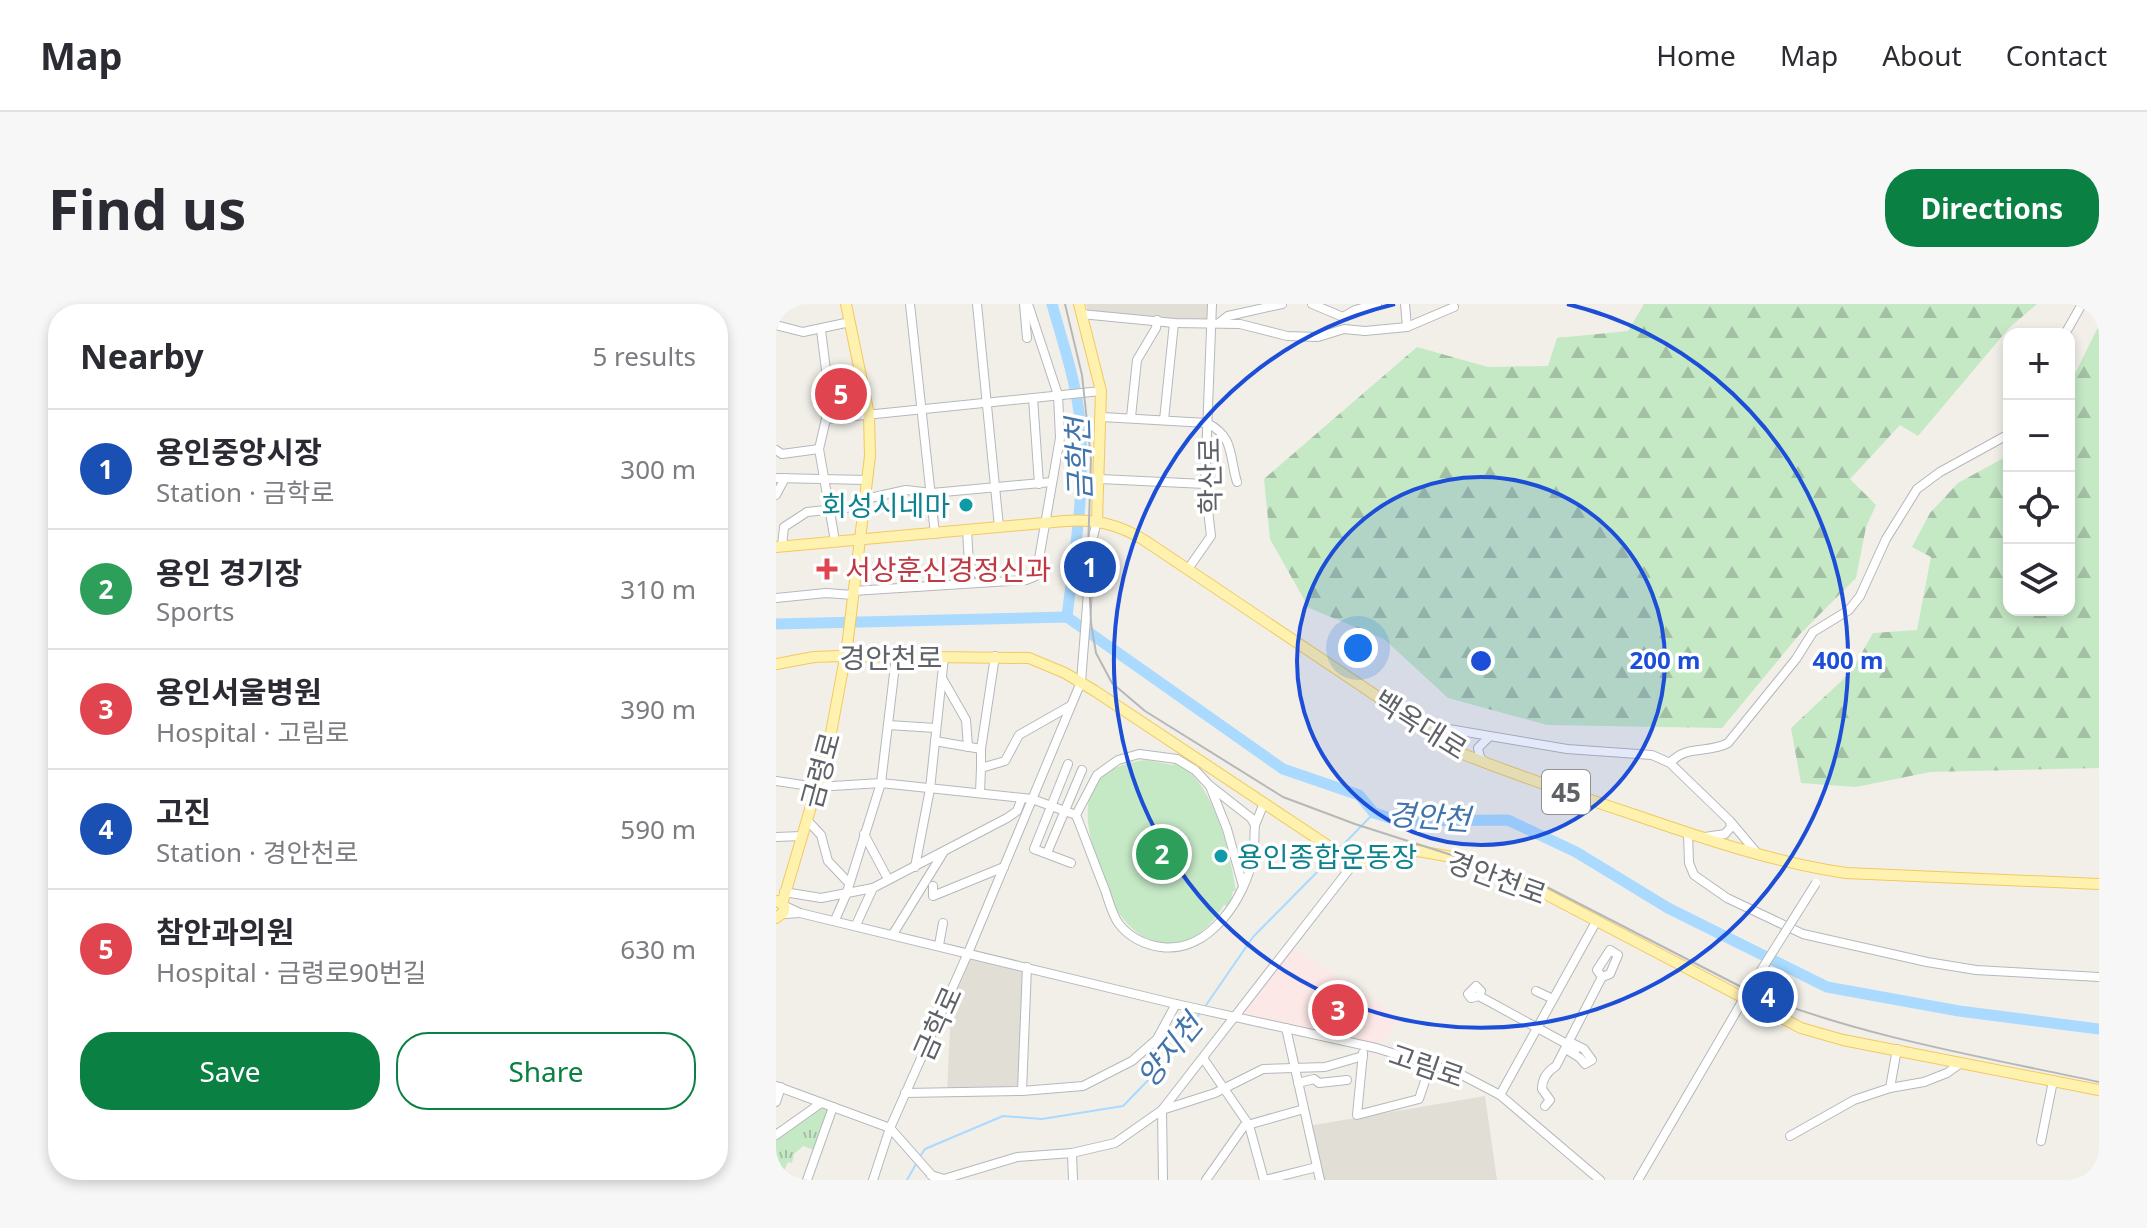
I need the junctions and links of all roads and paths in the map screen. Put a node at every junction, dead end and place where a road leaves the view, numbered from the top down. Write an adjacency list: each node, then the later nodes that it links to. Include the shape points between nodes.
1 (846, 304): 15 (main road)
2 (910, 304): 28 (street)
3 (977, 304): 27 (street)
4 (1026, 304): 23 (street); 25 (street)
5 (1212, 304): 17 (street, 학산로)
6 (1282, 304): 17 (street)
7 (1312, 304): 13 (street)
8 (1377, 304): 13 (street)
9 (1405, 304): 19 (street)
10 (2082, 304): 20 (street)
11 (1454, 307): 19 (street)
12 (1080, 309): 14 (street); 24 (main road)
13 (1343, 317): 21 (street)
14 (1157, 320): 16 (street); 31 (street, via 1137,360)
15 (850, 322): 22 (street); 29 (main road)
16 (1174, 323): 17 (street); 33 (street)
17 (1215, 323): 21 (street, via 1287,336 1318,337); 34 (street, 학산로)
18 (776, 325): 22 (street)
19 (1407, 327): 21 (street)
20 (2068, 328)
21 (1344, 329)
22 (821, 330): 32 (street)
23 (1027, 338)
24 (1101, 391): 25 (street); 30 (main road)
25 (1062, 396): 26 (street); 42 (street)
26 (1033, 398): 27 (street); 44 (street)
27 (986, 403): 28 (street); 46 (street)
28 (922, 410): 29 (street); 47 (street)
29 (869, 415): 32 (street); 41 (main road)
30 (1102, 417): 31 (street); 40 (main road)
31 (1131, 417): 33 (street)
32 (826, 419): 36 (street)
33 (1164, 420): 34 (street)
34 (1207, 423): 43 (street, 학산로, via 1230,446); 45 (street, 학산로)
35 (2003, 437): 79 (street, via 1917,489 1860,596 1849,610 1813,632 1728,743 1687,750)
36 (819, 449): 37 (street); 39 (street)
37 (778, 454)
38 (780, 478): 39 (street); 48 (street)
39 (825, 479): 41 (street); 50 (street)
40 (1100, 479): 45 (street); 51 (main road)
41 (867, 480): 49 (main road)
42 (1052, 482): 44 (street); 52 (street)
43 (1237, 482)
44 (1039, 484): 46 (street)
45 (1205, 484): 59 (street, 학산로, via 1211,536)
46 (995, 488): 47 (street); 53 (street)
47 (932, 493): 49 (street, via 906,490); 55 (street)
48 (776, 495)
49 (864, 503): 50 (street); 56 (main road)
50 (830, 509): 57 (street); 58 (street, via 807,512 784,527)
51 (1094, 520): 52 (main road, 백옥대로 / 45); 59 (main road, 백옥대로 / 45, via 1125,529); 69 (street, 금학로)
52 (1046, 523): 53 (main road, 백옥대로 / 45); 60 (street, via 1036,576)
53 (999, 527): 54 (main road, 백옥대로 / 45)
54 (967, 530): 55 (main road, 백옥대로 / 45); 60 (street, via 969,565)
55 (935, 534): 56 (main road, 백옥대로 / 45)
56 (860, 539): 57 (main road, 백옥대로 / 45); 61 (main road)
57 (835, 541): 58 (main road, 백옥대로 / 45)
58 (779, 546)
59 (1188, 569): 71 (main road, 백옥대로 / 45)
60 (984, 580): 61 (street)
61 (853, 593): 62 (street); 63 (main road, 금령로)
62 (776, 598)
63 (846, 651): 65 (main road, 경안천로); 67 (main road, 경안천로); 86 (main road, 금령로)
64 (995, 656): 66 (main road, 경안천로); 69 (main road, 경안천로, via 1029,658); 77 (street)
65 (896, 657): 66 (main road, 경안천로); 72 (street)
66 (944, 657): 68 (street)
67 (776, 664)
68 (941, 677): 73 (street); 76 (street, via 966,720)
69 (1082, 678): 70 (street, 금학로); 91 (main road, 경안천로)
70 (1071, 706): 81 (street, via 1019,735 1005,761); 90 (street, 금학로)
71 (1413, 722): 74 (street); 78 (main road, 백옥대로 / 45)
72 (888, 725): 73 (street); 84 (street)
73 (936, 728): 75 (street)
74 (1490, 737): 78 (street, via 1478,748); 79 (street, via 1652,755)
75 (935, 741): 76 (street); 87 (street)
76 (968, 747): 77 (street)
77 (981, 749): 81 (street)
78 (1485, 763): 99 (main road, 백옥대로 / 45)
79 (1670, 763): 96 (street)
80 (1068, 764): 92 (street)
81 (981, 768): 88 (street)
82 (1082, 770): 93 (street)
83 (776, 781): 86 (street)
84 (881, 783): 86 (street); 87 (street); 98 (street)
85 (1209, 785): 94 (street, via 1177,759 1139,754 1118,760 1097,775); 97 (street); 113 (street)
86 (816, 787): 95 (main road, 금령로)
87 (930, 789): 88 (street); 107 (street)
88 (980, 793): 89 (street)
89 (1022, 798): 90 (street); 102 (street, via 1007,818)
90 (1032, 799): 92 (street); 108 (street, 금학로)
91 (1264, 803): 97 (street); 105 (main road, 경안천로)
92 (1051, 806): 93 (street); 103 (street, via 1034,849)
93 (1065, 812): 94 (street); 103 (street)
94 (1076, 815): 113 (street, via 1117,922 1149,946 1169,949 1201,940 1228,912)
95 (807, 820): 100 (main road, 금령로); 111 (street, via 821,835 828,861)
96 (1730, 821): 99 (street, via 1725,834); 104 (street)
97 (1255, 825): 113 (street, via 1253,857)
98 (865, 834): 110 (street); 111 (street)
99 (1693, 835): 104 (main road, 백옥대로 / 45); 129 (street, via 1689,863 1694,875 1727,898 1803,934 1976,970)
100 (802, 836): 101 (street); 117 (main road, 금령로)
101 (776, 837)
102 (945, 851): 107 (street); 118 (street)
103 (1047, 853): 106 (street)
104 (1760, 856): 109 (main road, 백옥대로 / 45)
105 (1352, 862): 120 (main road, 경안천로, via 1418,851 1458,858); 135 (street)
106 (1071, 863)
107 (915, 867): 110 (street)
108 (1004, 867): 115 (street); 126 (street, 금학로)
109 (1820, 870): 112 (main road, 백옥대로 / 45); 132 (street, bridge)
110 (888, 879): 114 (street)
111 (849, 883): 116 (street)
112 (2099, 884)
113 (1243, 886)
114 (873, 888): 116 (street); 122 (street)
115 (933, 891)
116 (846, 895): 117 (street); 119 (street)
117 (780, 905): 119 (street, 고림로)
118 (903, 919): 123 (street); 124 (street)
119 (835, 920): 122 (street, 고림로)
120 (1597, 920): 132 (main road, 경안천로); 133 (street)
121 (943, 923): 125 (street)
122 (856, 925): 123 (street, 고림로)
123 (893, 934): 124 (street, 고림로)
124 (905, 937): 125 (street, 고림로)
125 (939, 945): 126 (street, 고림로)
126 (968, 953): 127 (street, 고림로); 154 (street, 금학로)
127 (1027, 967): 134 (street, 고림로); 153 (street)
128 (1602, 977): 139 (street)
129 (2099, 977)
130 (1536, 991): 133 (street)
131 (1476, 993): 136 (street)
132 (1747, 993): 140 (main road, 경안천로, via 1801,1028); 178 (street)
133 (1553, 999): 136 (street)
134 (1176, 1004): 135 (street, 고림로); 153 (street, via 1157,1039 1132,1061 1083,1086)
135 (1235, 1016): 137 (street, 고림로); 142 (street)
136 (1537, 1027): 139 (street); 155 (street)
137 (1286, 1028): 138 (street, 고림로); 145 (street)
138 (1365, 1046): 141 (street); 144 (street, 고림로)
139 (1570, 1046): 158 (street, via 1543,1082 1550,1100)
140 (1897, 1049): 143 (main road, 경안천로); 150 (street)
141 (1363, 1056): 144 (street, via 1357,1115 1419,1099); 145 (street, via 1325,1067)
142 (1203, 1058): 151 (street); 161 (street)
143 (1961, 1062): 147 (main road, 경안천로); 150 (street, via 1924,1082)
144 (1426, 1063): 155 (street, 고림로)
145 (1295, 1068): 148 (street); 151 (street, via 1263,1069)
146 (1347, 1080): 148 (street)
147 (2053, 1081): 152 (main road, 경안천로); 166 (street)
148 (1298, 1083): 160 (street)
149 (778, 1087): 156 (street); 157 (street)
150 (1890, 1088): 165 (street, via 1854,1100)
151 (1223, 1089): 161 (street); 162 (street)
152 (2099, 1090)
153 (1022, 1091): 154 (street)
154 (905, 1093): 163 (street, 금학로)
155 (1500, 1095): 177 (street, 고림로)
156 (776, 1102)
157 (821, 1103): 159 (street); 164 (street)
158 (1545, 1106)
159 (833, 1107): 163 (street); 170 (street)
160 (1304, 1109): 162 (street); 168 (street)
161 (1162, 1110): 167 (street, via 1115,1143); 173 (street)
162 (1249, 1125): 174 (street); 175 (street)
163 (892, 1132): 169 (street); 171 (street, 금학로)
164 (776, 1135)
165 (1790, 1136)
166 (2041, 1141)
167 (1072, 1153): 169 (street, via 1017,1157 944,1179); 172 (street)
168 (1317, 1167): 175 (street); 176 (street)
169 (931, 1177)
170 (807, 1180)
171 (873, 1180)
172 (1073, 1180)
173 (1163, 1180)
174 (1206, 1180)
175 (1264, 1180)
176 (1320, 1180)
177 (1598, 1180)
178 (1638, 1180)

